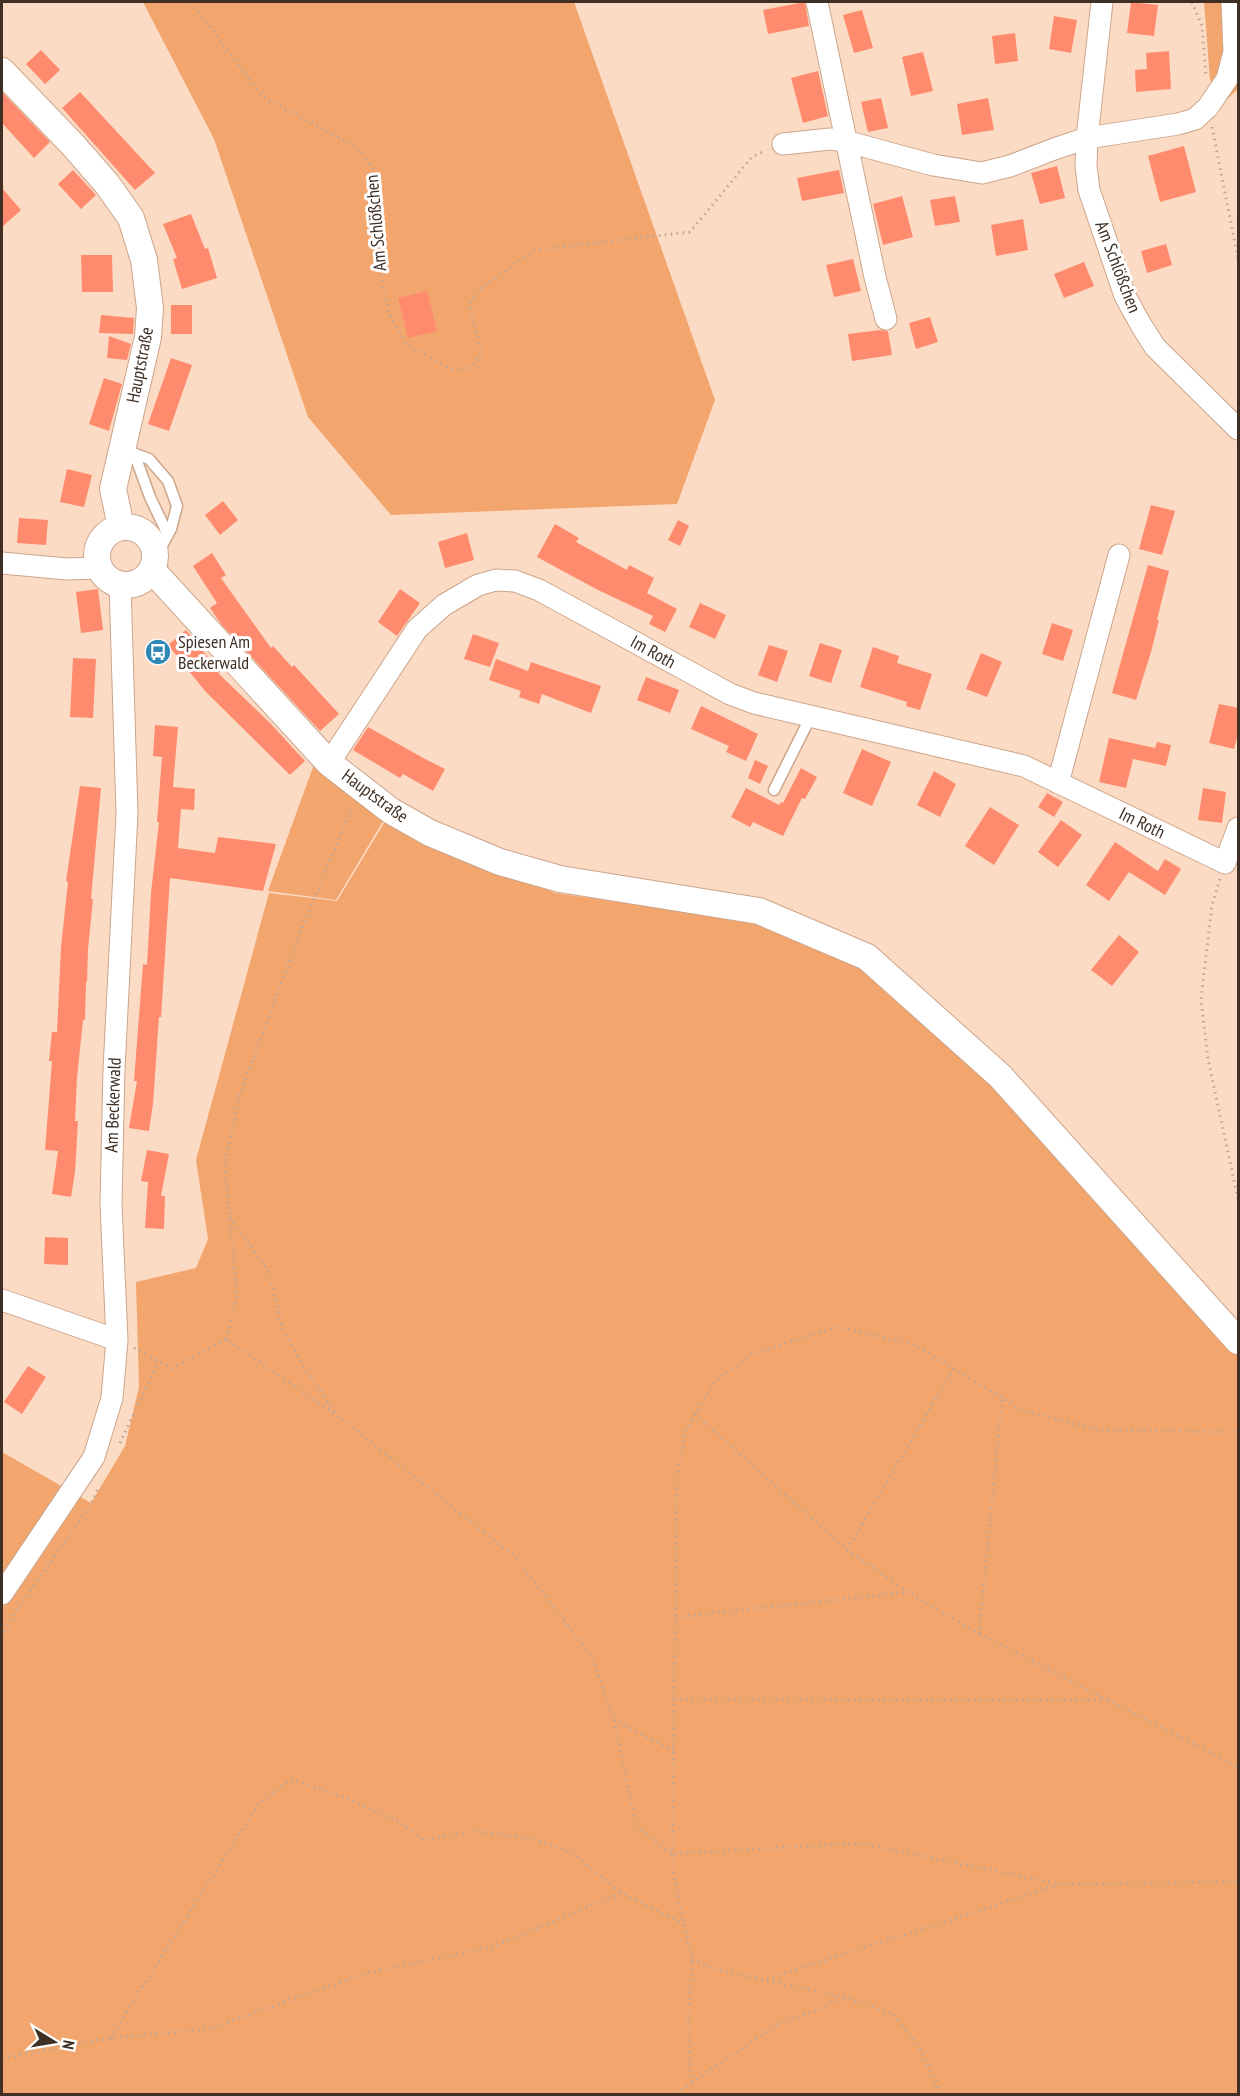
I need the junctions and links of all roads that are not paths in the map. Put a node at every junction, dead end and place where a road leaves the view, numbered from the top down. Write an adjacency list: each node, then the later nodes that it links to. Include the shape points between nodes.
1 (817, 2): 6 (street)
2 (1102, 2): 5 (street, Am Schlößchen)
3 (1232, 2): 5 (street, via 1234,52 1227,79 1209,107 1195,119 1178,124)
4 (2, 71): 10 (street, Hauptstraße, via 73,145 131,218 144,260 150,308)
5 (1087, 138): 6 (street, via 982,173 933,165); 9 (street, Am Schlößchen, via 1089,190 1125,296 1155,347)
6 (845, 141): 7 (street); 8 (street)
7 (783, 144)
8 (886, 319)
9 (1239, 429)
10 (128, 451): 11 (street, Hauptstraße, via 113,489); 12 (lane); 12 (lane, via 149,459 168,481 177,506)
11 (121, 527): 15 (street, Hauptstraße, via 146,534 151,540); 16 (street, via 100,542)
12 (168, 535): 15 (lane)
13 (1119, 555): 20 (street)
14 (2, 563): 16 (street, via 67,570)
15 (154, 563): 17 (street, via 138,583); 19 (street, Hauptstraße)
16 (99, 568): 17 (street, via 104,576)
17 (120, 585): 24 (street, Am Beckerwald, via 128,813 111,1193)
18 (811, 716): 19 (street, Im Roth, via 730,694 539,590 515,581 496,580 478,585 444,605 417,629); 20 (street, Im Roth, via 1024,766); 21 (lane)
19 (329, 763): 25 (street, Hauptstraße, via 391,811 430,833 500,862 560,879 759,911 867,957 1000,1076)
20 (1058, 783): 22 (street, Im Roth, via 1225,863)
21 (774, 790)
22 (1239, 828)
23 (2, 1300): 24 (street)
24 (117, 1340): 26 (street, Am Beckerwald, via 112,1398 94,1457)
25 (1239, 1341)
26 (2, 1594)

